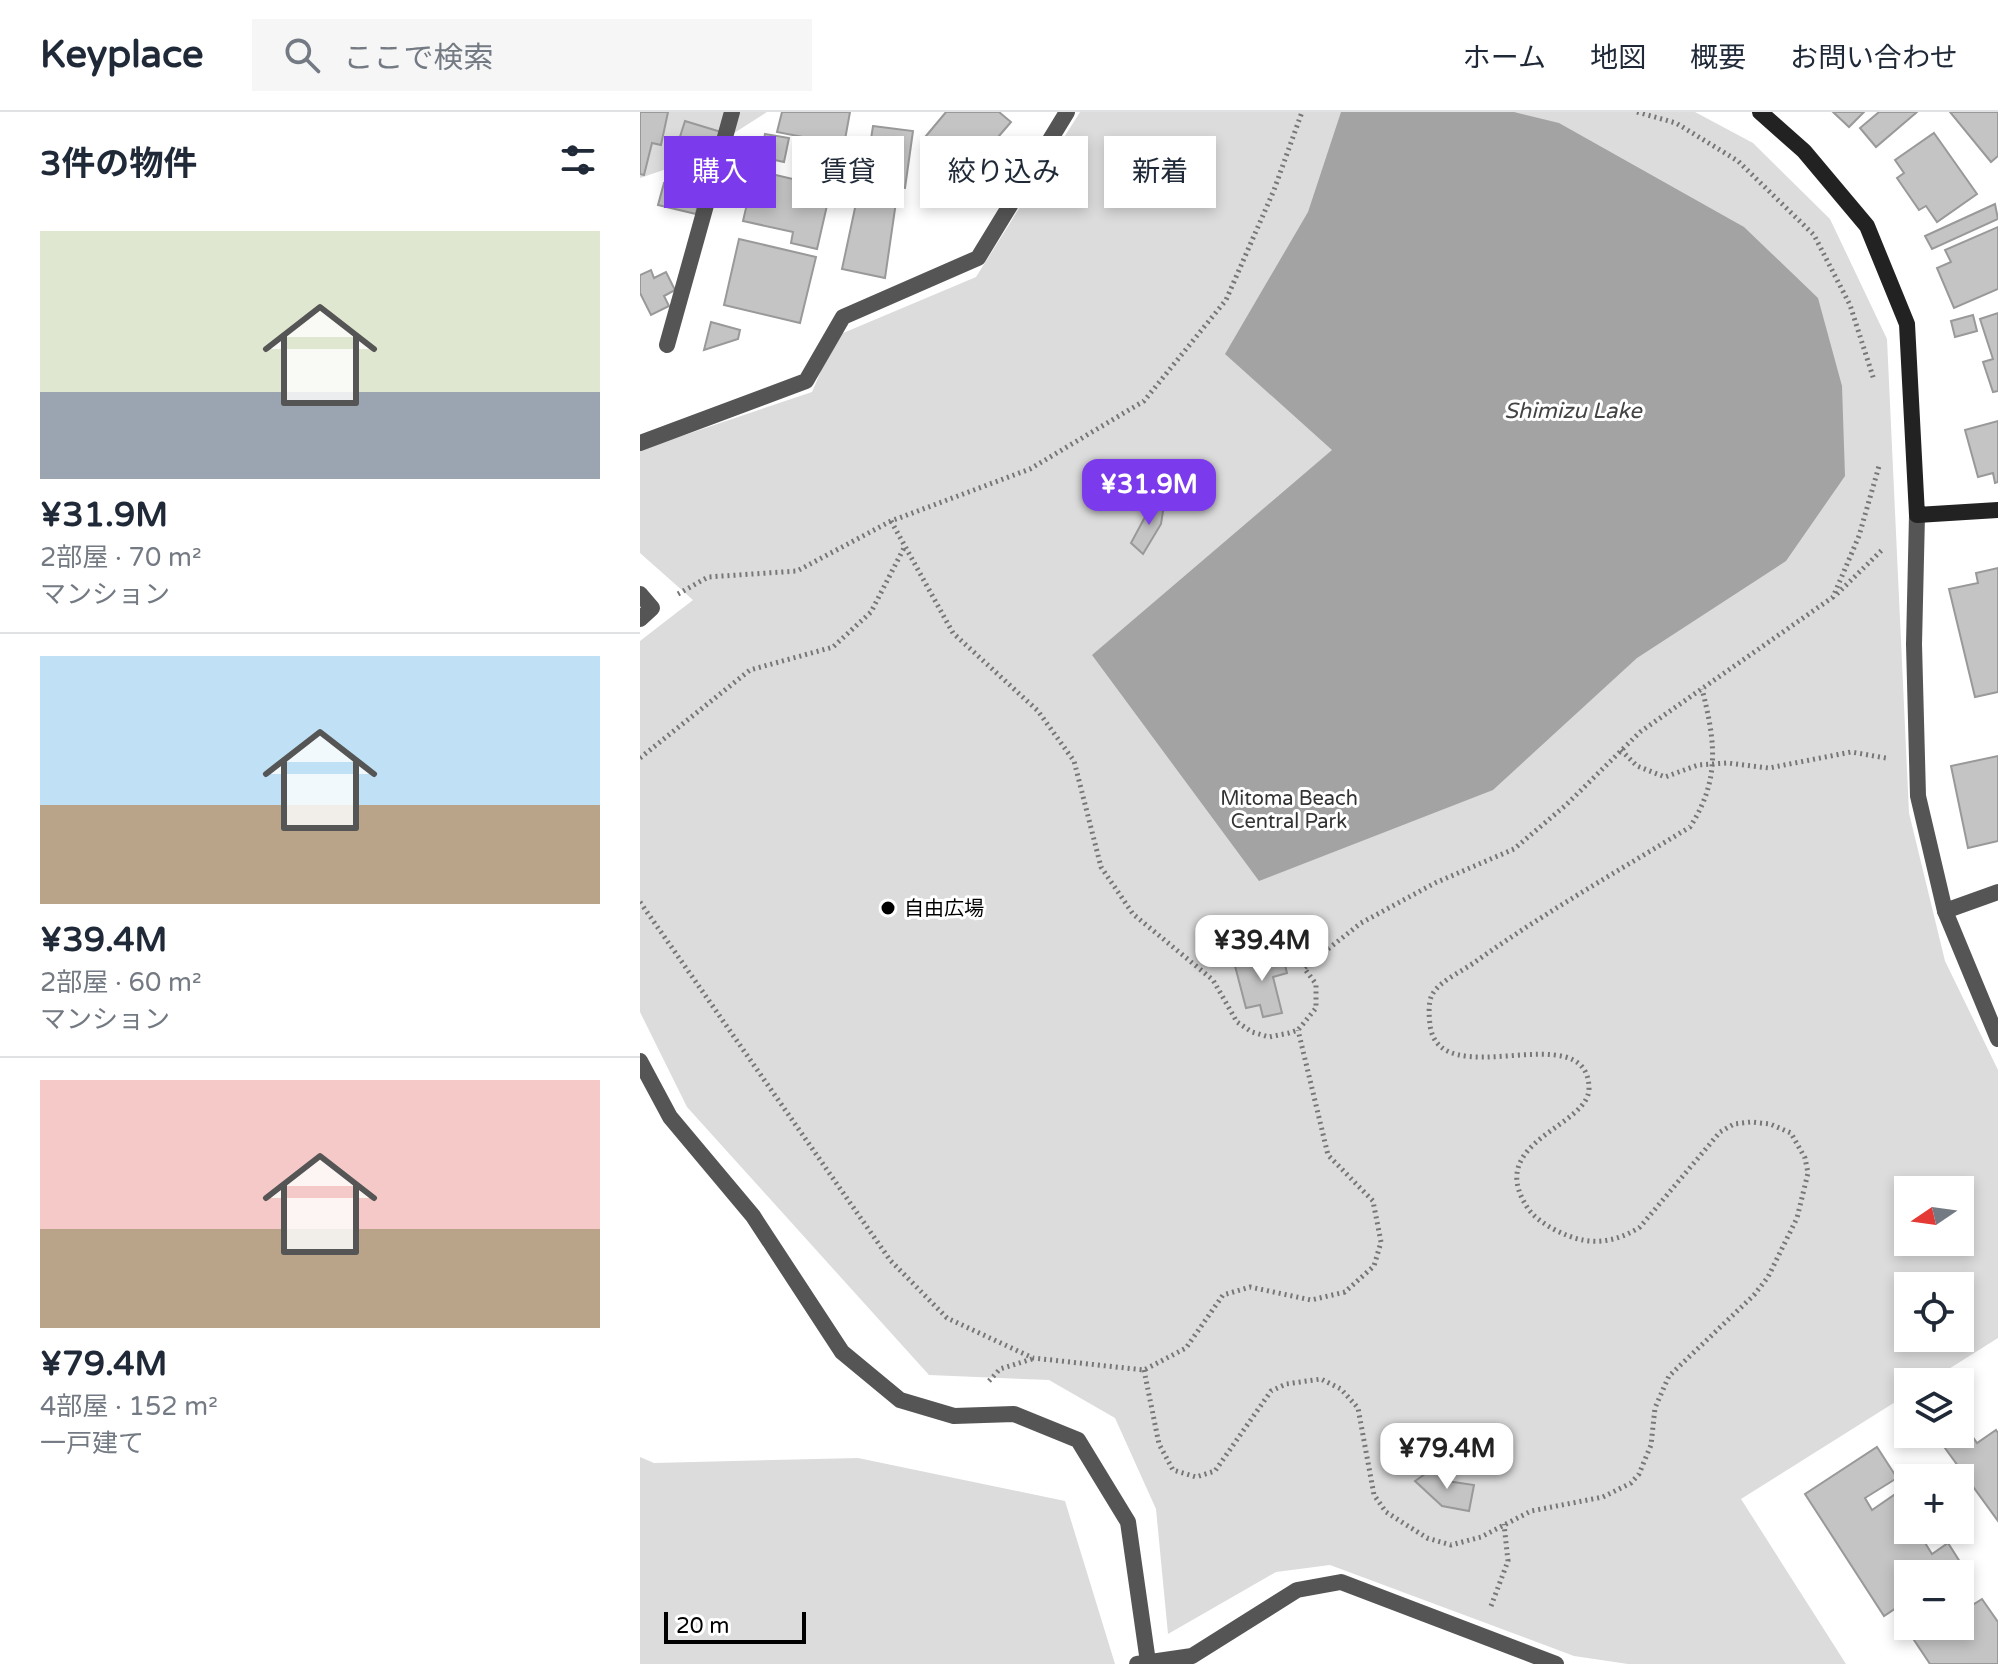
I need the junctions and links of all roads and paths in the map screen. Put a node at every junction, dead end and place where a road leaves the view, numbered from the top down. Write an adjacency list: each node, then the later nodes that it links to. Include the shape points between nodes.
1 (732, 112): 6 (street)
2 (1067, 112): 8 (street, via 978,258 843,317 806,381)
3 (1302, 112): 12 (path, via 1226,300 1144,401 1030,469)
4 (1637, 112): 7 (path, via 1676,123 1738,161 1814,235 1850,305)
5 (1760, 112): 11 (street, via 1804,151 1867,226 1907,324)
6 (667, 345)
7 (1876, 386)
8 (640, 443)
9 (1879, 450): 15 (path, via 1859,536)
10 (1998, 510): 11 (street)
11 (1917, 515): 15 (path); 19 (street)
12 (891, 521): 13 (path); 16 (path, via 797,571 708,577)
13 (905, 546): 20 (path, via 871,612 833,647 750,670); 25 (path, via 953,633 1038,711 1074,761 1101,867 1133,914 1213,980 1237,1022 1269,1037)
14 (640, 594): 16 (street)
15 (1833, 597): 17 (path)
16 (646, 613)
17 (1702, 689): 18 (path); 21 (path, via 1715,746)
18 (1621, 750): 21 (path, via 1637,766 1665,777); 25 (path, via 1514,849 1361,923 1304,968 1316,984 1316,1008)
19 (1917, 757): 21 (path, via 1851,752 1769,768); 24 (street, via 1918,796)
20 (640, 758)
21 (1713, 764): 29 (path, via 1705,800 1690,827 1517,932 1432,995 1430,1025 1442,1050 1476,1057 1564,1056 1584,1070 1589,1087 1583,1102 1526,1152 1516,1176 1532,1215 1579,1240 1599,1242 1640,1227 1720,1132 1734,1124 1770,1124 1791,1133 1808,1173 1797,1218 1768,1277 1669,1376 1655,1408 1651,1445 1639,1474 1603,1497 1531,1511)
22 (1998, 892): 24 (street)
23 (640, 902): 28 (path, via 890,1260 947,1318 1033,1358)
24 (1945, 911): 26 (street)
25 (1298, 1030): 28 (path, via 1328,1155 1373,1201 1381,1242 1374,1266 1345,1292 1311,1300 1250,1287 1223,1295 1186,1348)
26 (1998, 1039)
27 (640, 1061): 31 (street, via 670,1117 753,1216 842,1352 900,1400 954,1416 1014,1414 1078,1440 1128,1522)
28 (1144, 1370): 29 (path, via 1159,1444 1173,1470 1196,1477 1215,1471 1271,1391 1321,1379 1341,1389 1358,1408 1374,1495 1386,1512 1427,1538 1451,1545)
29 (1504, 1524): 30 (path, via 1508,1561)
30 (1479, 1637): 31 (street, via 1341,1582 1297,1590 1192,1656); 32 (street)
31 (1142, 1663)
32 (1556, 1664)

